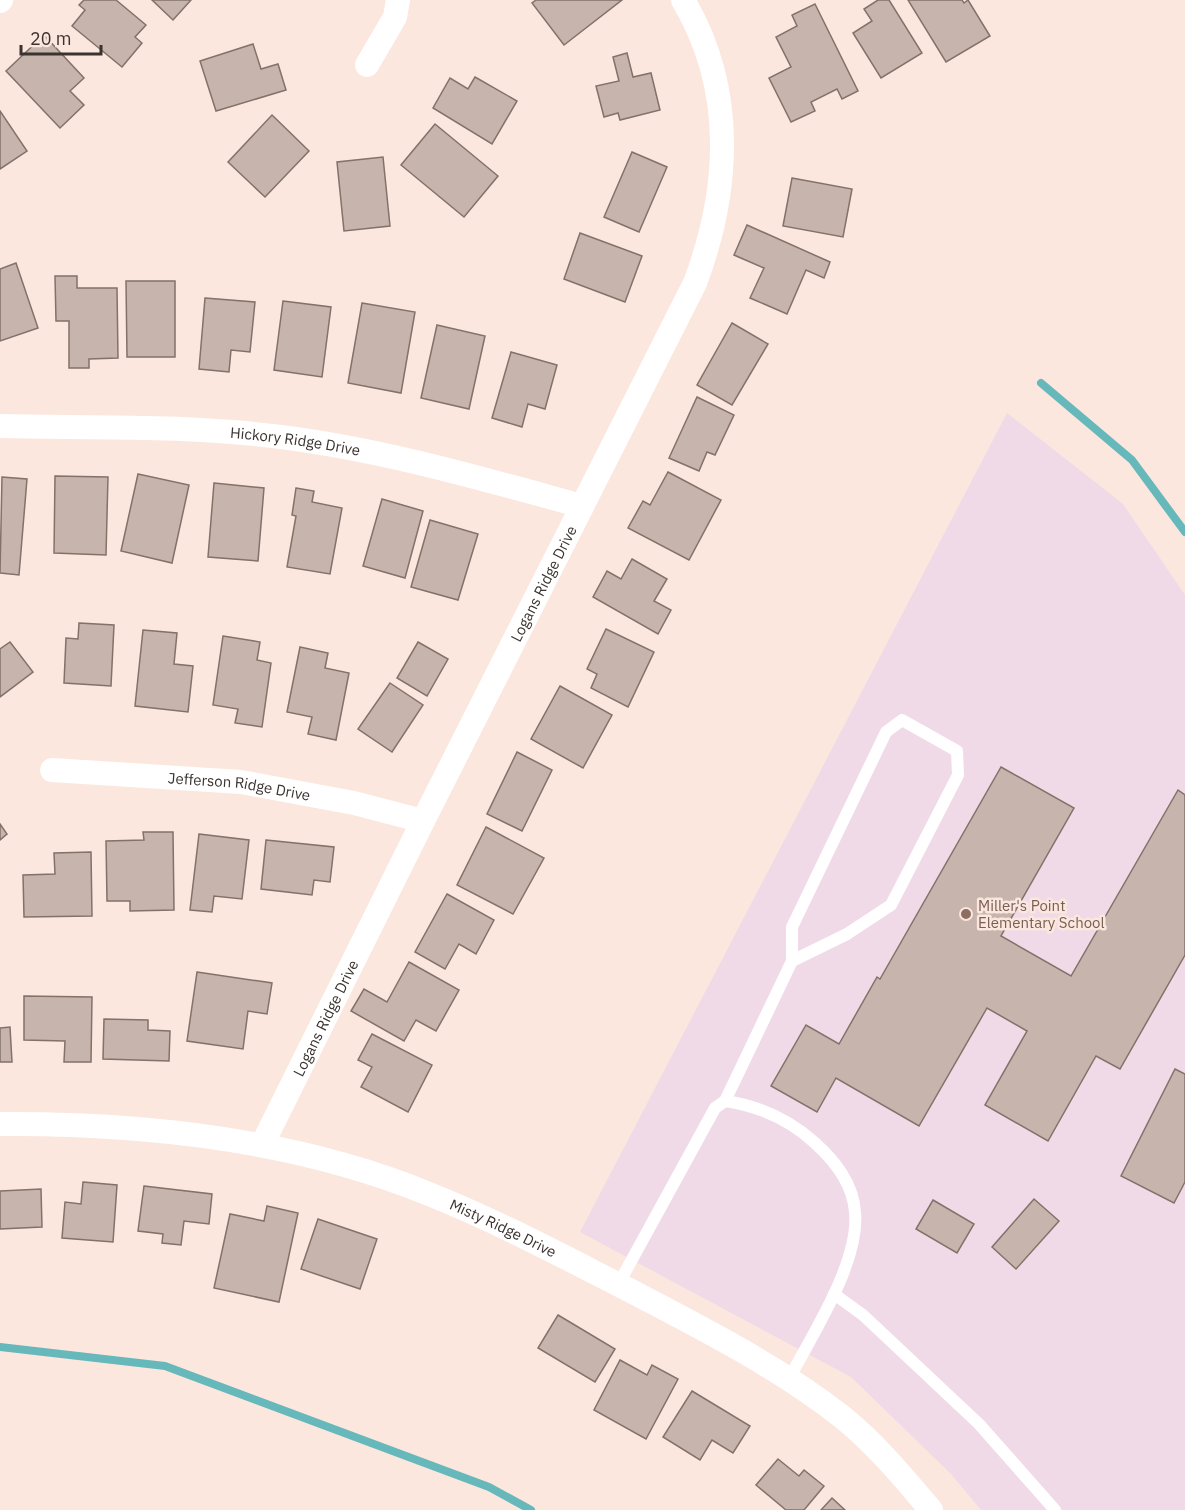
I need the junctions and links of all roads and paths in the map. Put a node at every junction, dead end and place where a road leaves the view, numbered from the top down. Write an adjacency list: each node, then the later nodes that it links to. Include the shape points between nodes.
1 (398, 0): 3 (street, via 395,17)
2 (692, 3): 5 (street, Logans Ridge Drive, via 720,114 723,145 717,214 695,283)
3 (367, 65)
4 (0, 426): 5 (street, Hickory Ridge Drive, via 228,431 284,437 428,464)
5 (582, 506): 7 (street, Logans Ridge Drive)
6 (52, 770): 7 (street, Jefferson Ridge Drive, via 241,782 354,803)
7 (423, 821): 11 (street, Logans Ridge Drive)
8 (792, 961): 8 (lane, via 847,934 891,905 958,775 957,751 902,720 886,732 792,927); 9 (lane)
9 (725, 1101): 12 (lane, via 715,1108); 13 (lane, via 762,1110 801,1131 833,1160 848,1184 855,1211 854,1242)
10 (0, 1124): 11 (street, Misty Ridge Drive, via 138,1128)
11 (262, 1146): 12 (street, Misty Ridge Drive, via 332,1162 427,1193 517,1232)
12 (618, 1285): 14 (street, Misty Ridge Drive, via 708,1331)
13 (834, 1294): 14 (lane); 16 (lane, via 863,1315 979,1424)
14 (789, 1379): 15 (street, Misty Ridge Drive, via 842,1417 896,1468)
15 (931, 1510)
16 (1055, 1510)

